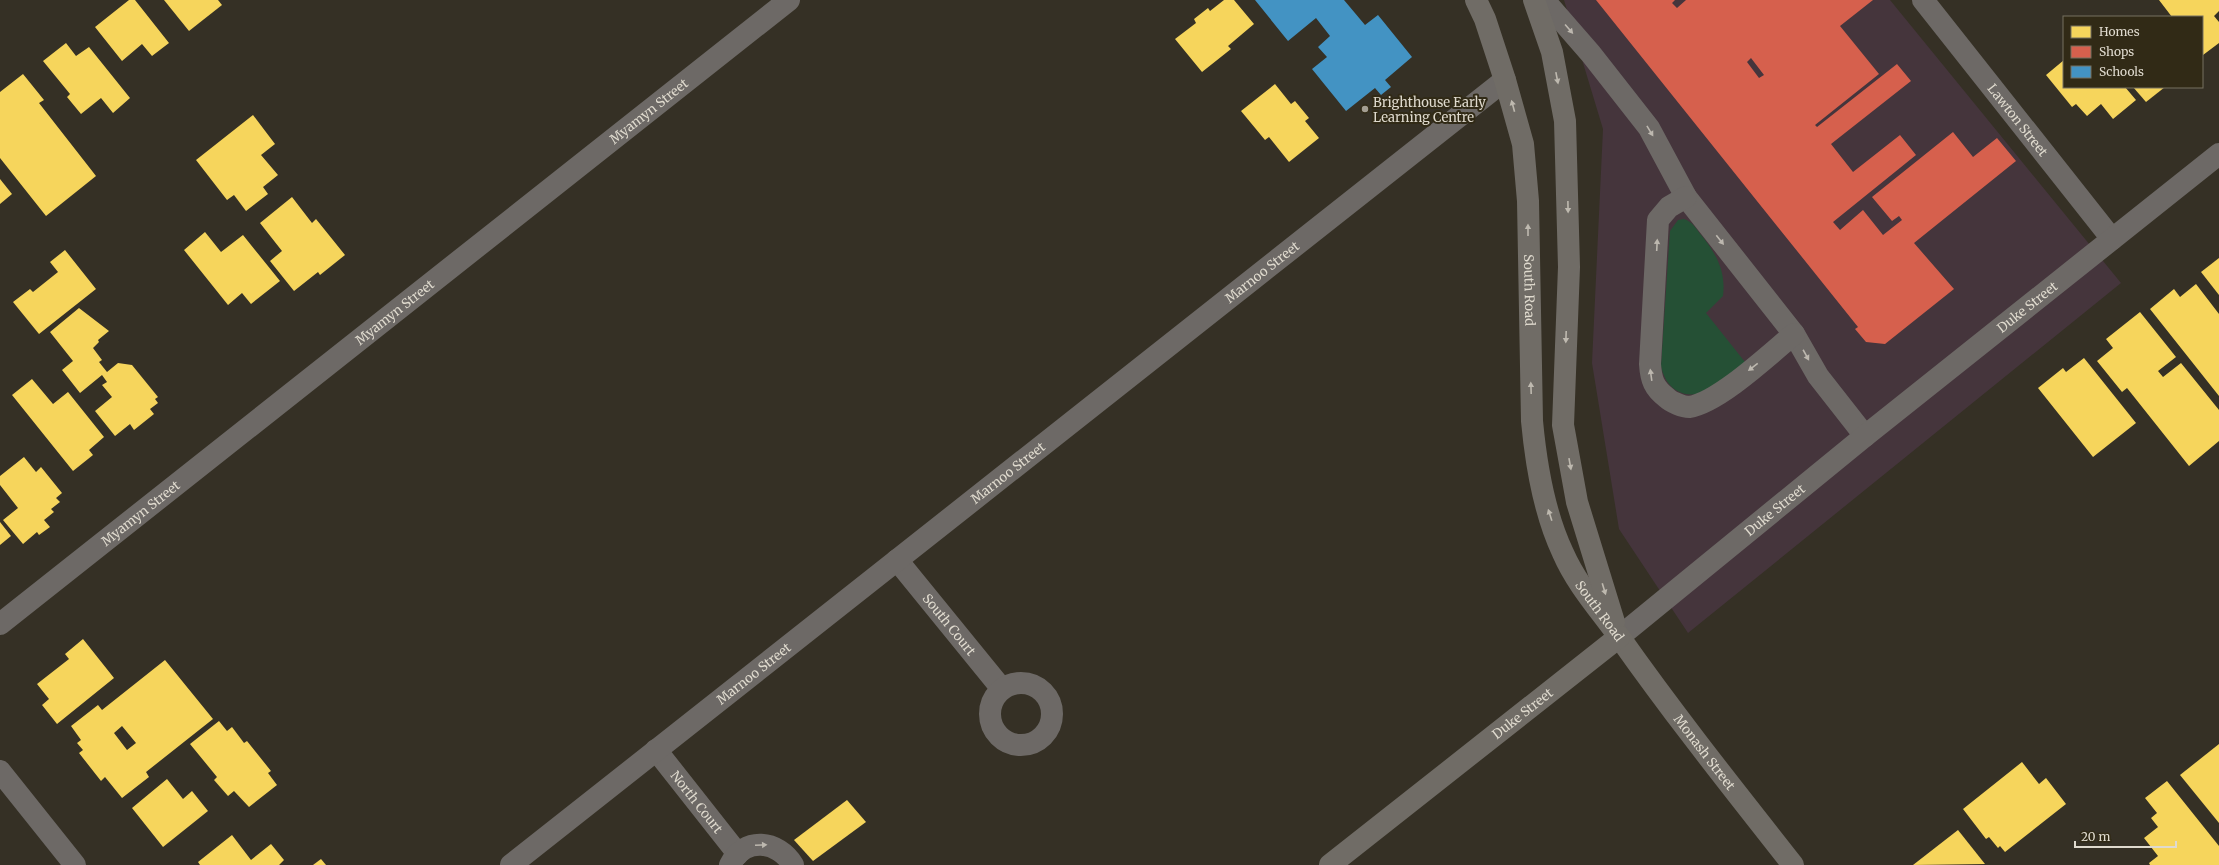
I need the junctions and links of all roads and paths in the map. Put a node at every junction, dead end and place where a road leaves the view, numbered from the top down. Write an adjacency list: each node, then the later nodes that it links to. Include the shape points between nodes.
1 (789, 0): 13 (street, Myamyn Street)
2 (1476, 0): 6 (street, South Road)
3 (1534, 0): 14 (street, South Road, one-way to 14, via 1552,52 1565,121 1569,267 1563,425 1577,502)
4 (1544, 0): 8 (street, one-way to 8, via 1591,54 1649,128)
5 (1923, 0): 9 (street, Lawton Street)
6 (1505, 80): 12 (street, Marnoo Street); 14 (street, South Road, one-way to 6, via 1585,592 1562,552 1542,488 1532,420 1528,200 1523,144)
7 (2219, 154): 9 (street, Duke Street)
8 (1686, 197): 10 (street, one-way to 10); 10 (street, one-way to 8, via 1718,395 1703,403 1687,407 1669,400 1657,390 1651,380 1650,364 1658,220 1669,207)
9 (2112, 239): 11 (street, Duke Street)
10 (1794, 334): 11 (street, one-way to 11, via 1818,376)
11 (1865, 436): 14 (street, Duke Street)
12 (897, 560): 15 (street, South Court); 16 (street, Marnoo Street)
13 (0, 624)
14 (1619, 637): 22 (street, Duke Street); 23 (street, Monash Street, via 1654,687)
15 (1002, 689)
16 (656, 750): 18 (street, North Court); 20 (street, Marnoo Street)
17 (0, 771): 19 (street)
18 (734, 859): 21 (street, North Court, one-way to 21, via 747,848 768,845 788,856)
19 (75, 865)
20 (511, 865)
21 (793, 865)
22 (1330, 865)
23 (1793, 865)

